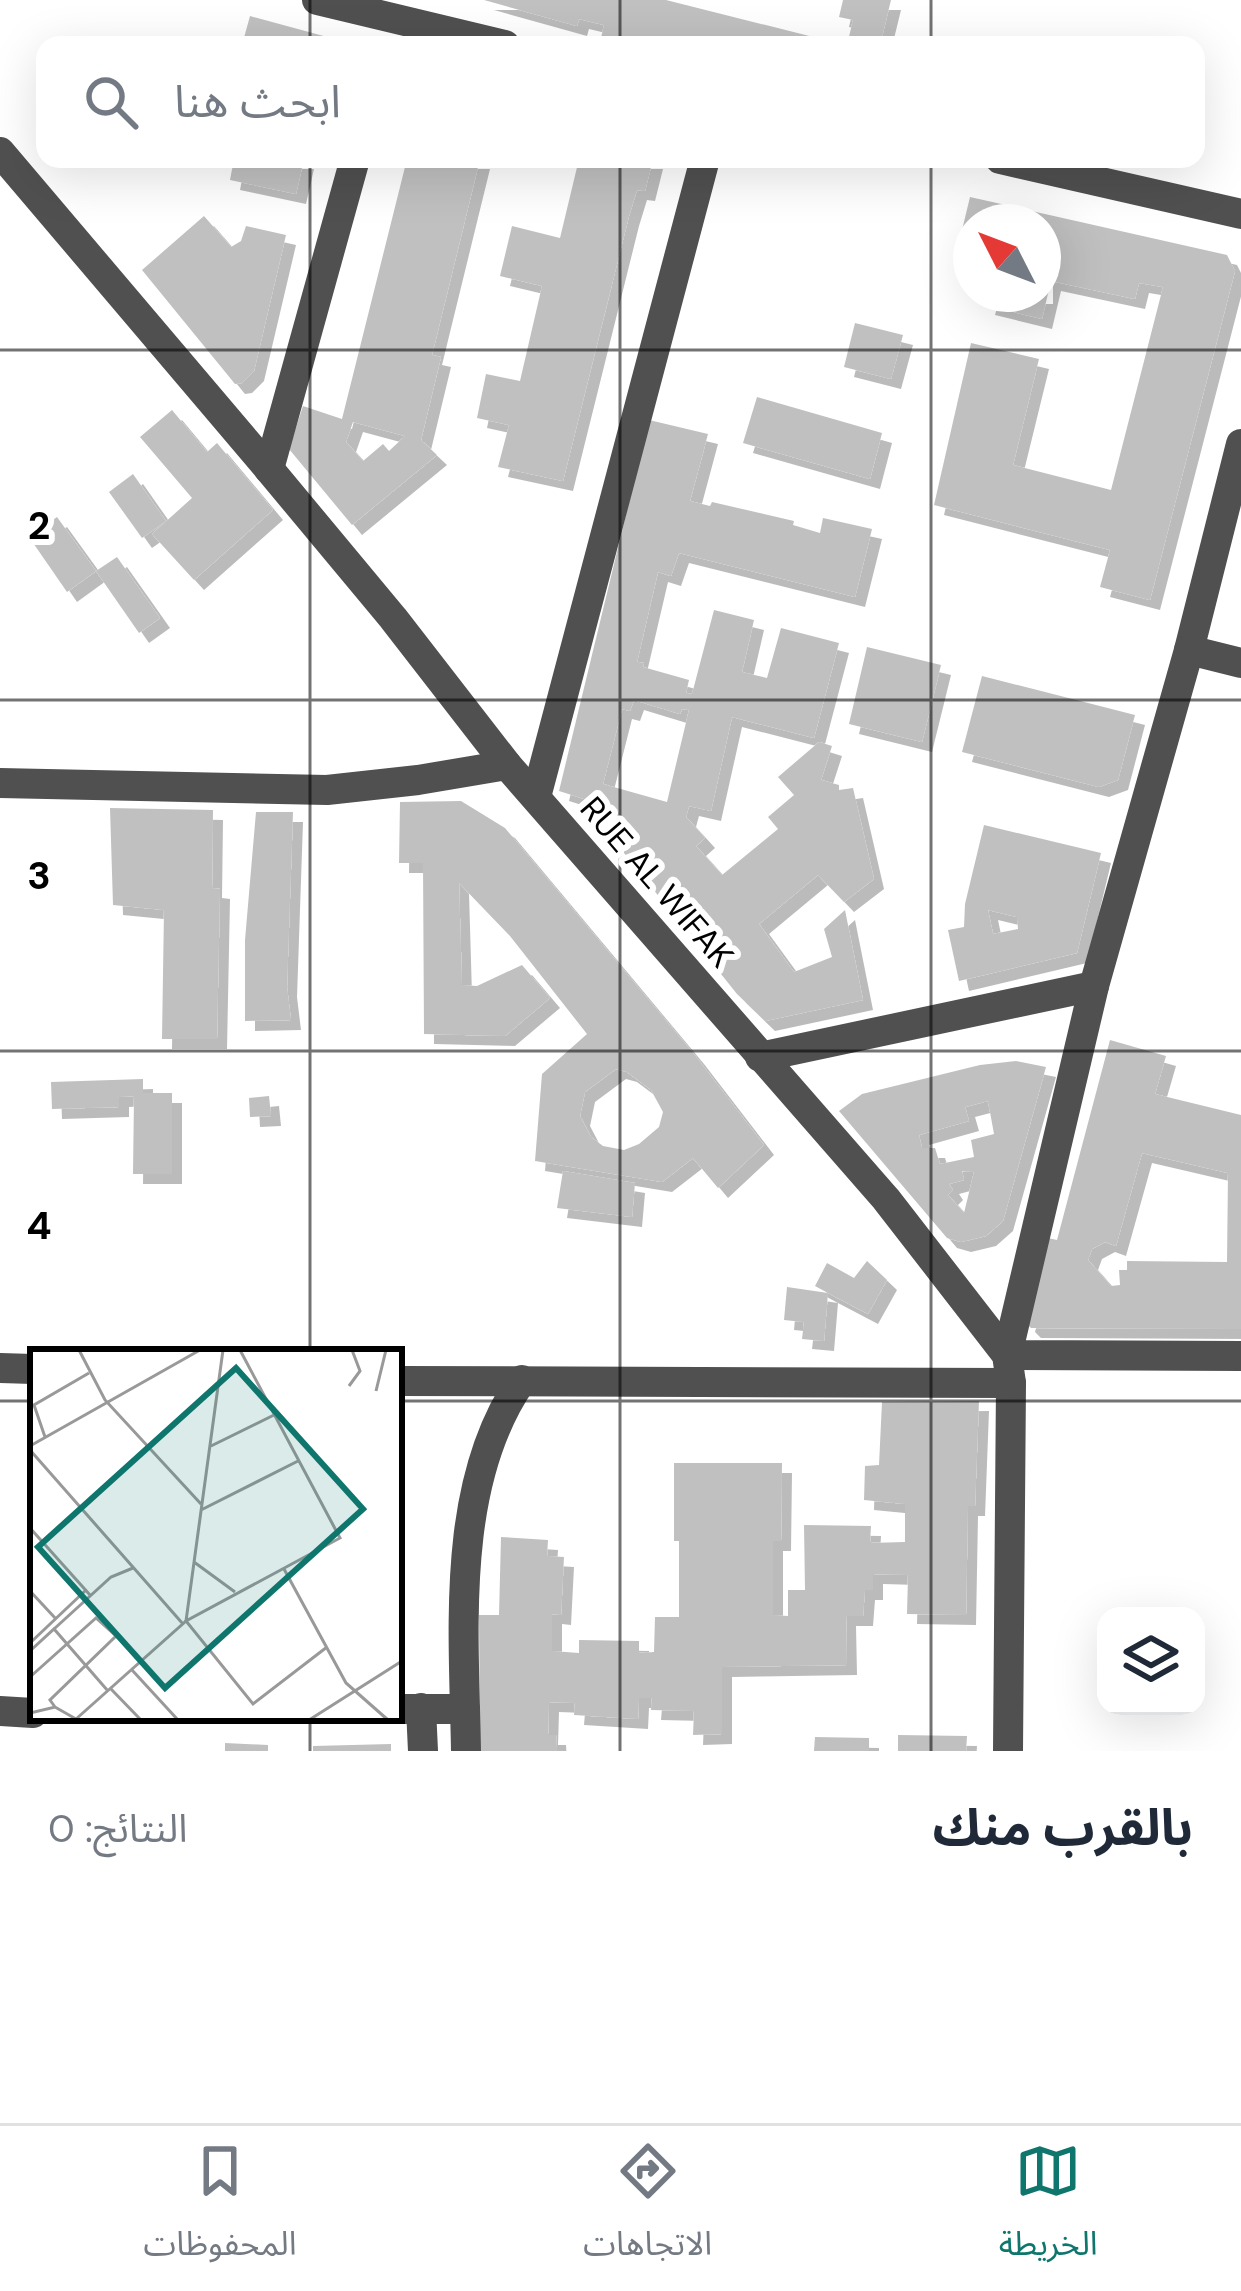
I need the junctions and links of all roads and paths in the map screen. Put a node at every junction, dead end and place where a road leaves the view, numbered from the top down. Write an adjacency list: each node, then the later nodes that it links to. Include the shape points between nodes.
1 (316, 0): 2 (street)
2 (390, 33)
3 (0, 152): 9 (street, RUE AL WIFAK)
4 (353, 168): 9 (street)
5 (703, 168): 14 (street)
6 (1039, 168): 7 (street)
7 (1241, 214)
8 (1241, 444): 10 (street)
9 (269, 469): 12 (street, RUE AL WIFAK)
10 (1189, 650): 11 (street); 15 (street)
11 (1241, 663)
12 (506, 765): 13 (street, via 327,790); 14 (street, RUE AL WIFAK)
13 (0, 783)
14 (536, 797): 16 (street, RUE AL WIFAK)
15 (1094, 986): 16 (street); 19 (street)
16 (760, 1057): 19 (street, RUE AL WIFAK, via 886,1199)
17 (1241, 1356): 19 (street)
18 (0, 1368): 20 (street)
19 (1009, 1368): 21 (street); 29 (street)
20 (30, 1369)
21 (522, 1380): 22 (street); 24 (street, via 500,1414 474,1491)
22 (402, 1381)
23 (410, 1709): 24 (street); 27 (street)
24 (465, 1709): 28 (street)
25 (0, 1712): 26 (street)
26 (30, 1713)
27 (423, 1751)
28 (466, 1751)
29 (1009, 1751)

